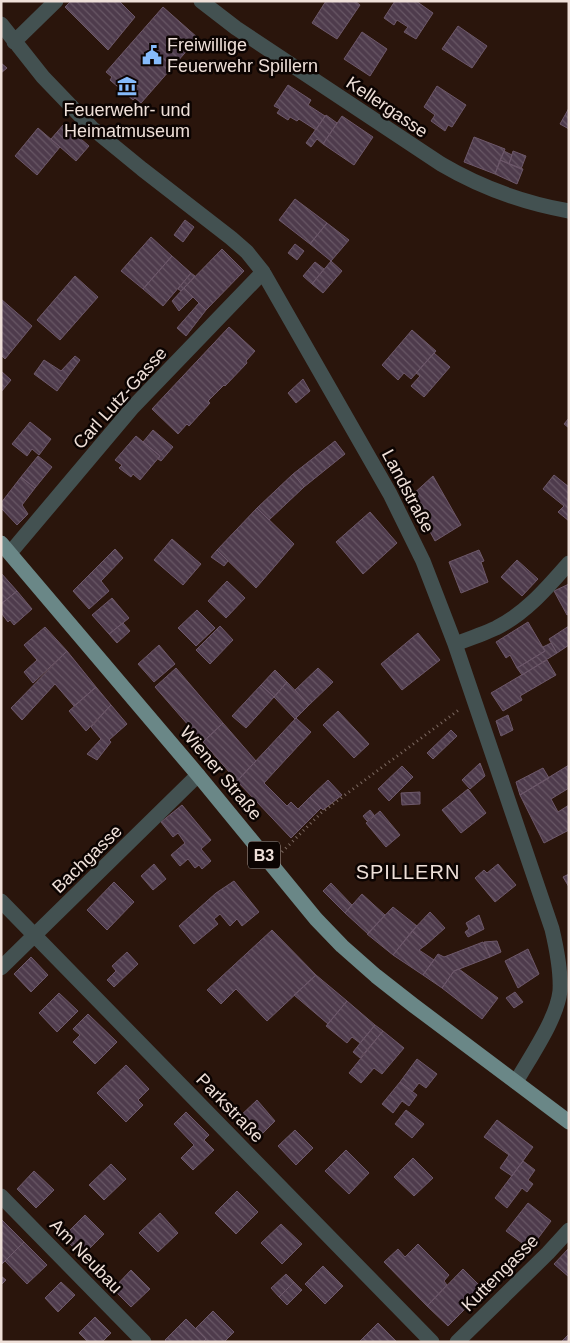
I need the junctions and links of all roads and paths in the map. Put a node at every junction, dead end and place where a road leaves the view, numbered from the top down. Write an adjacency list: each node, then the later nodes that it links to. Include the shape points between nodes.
1 (56, 1): 4 (street)
2 (201, 1): 5 (street, Kellergasse, via 236,28 468,180 516,198)
3 (1, 24): 4 (street, Landstraße)
4 (14, 42): 6 (street, Landstraße, via 43,78 92,128 231,238)
5 (569, 211)
6 (263, 272): 7 (street, Carl Lutz-Gasse, via 133,407); 9 (street, Landstraße, via 390,494 423,561)
7 (6, 548): 11 (main road, Wiener Straße / B3)
8 (569, 564): 9 (street, via 537,600 516,616)
9 (455, 644): 10 (street, Landstraße)
10 (474, 701): 12 (path, via 321,813); 16 (street, Landstraße, via 556,946 558,1003)
11 (198, 775): 12 (main road, Wiener Straße / B3); 14 (street, Bachgasse)
12 (271, 863): 16 (main road, Wiener Straße / B3, via 342,946)
13 (1, 901): 14 (street, Parkstraße)
14 (35, 936): 15 (street, Bachgasse); 21 (street, Parkstraße)
15 (1, 968)
16 (516, 1082): 17 (main road, Wiener Straße / B3)
17 (569, 1122)
18 (1, 1196): 20 (street, Am Neubau)
19 (569, 1230): 22 (street, Kuttengasse)
20 (144, 1342)
21 (432, 1342)
22 (457, 1342)

